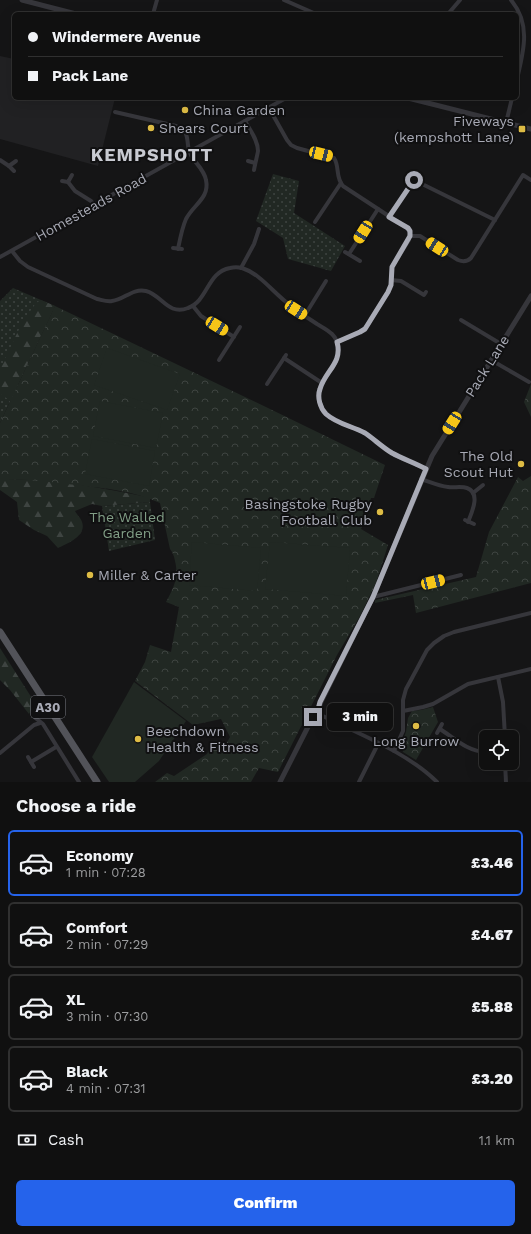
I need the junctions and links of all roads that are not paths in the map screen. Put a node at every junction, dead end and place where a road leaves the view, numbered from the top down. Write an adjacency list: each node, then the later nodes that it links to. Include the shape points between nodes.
1 (22, 0): 6 (street)
2 (157, 0): 7 (street)
3 (284, 0): 8 (street)
4 (460, 0): 9 (street)
5 (511, 0): 10 (street, via 520,10 524,20 527,33)
6 (68, 12)
7 (154, 12)
8 (311, 12)
9 (450, 12)
10 (525, 45): 11 (street); 12 (street)
11 (531, 46)
12 (519, 70)
13 (283, 100): 16 (street, Homesteads Road)
14 (416, 100): 19 (street)
15 (512, 100): 19 (street)
16 (269, 108): 18 (street, Homesteads Road); 35 (street, via 291,145 333,157 337,161)
17 (115, 112): 21 (street, via 182,129 188,138)
18 (245, 121): 21 (street, Homesteads Road); 25 (street, via 257,143)
19 (506, 123): 20 (street)
20 (531, 129)
21 (190, 152): 36 (street, Homesteads Road); 43 (street, via 204,173 206,190 202,200 189,213 180,249)
22 (0, 160): 26 (street)
23 (16, 161): 26 (street)
24 (248, 162): 25 (street)
25 (255, 163): 27 (street)
26 (9, 166): 28 (street)
27 (254, 170)
28 (14, 171)
29 (418, 173): 31 (street)
30 (72, 175): 34 (street)
31 (414, 180): 38 (street); 39 (street)
32 (531, 180): 39 (street, via 523,176)
33 (62, 181): 34 (street)
34 (68, 182): 36 (street, via 75,191)
35 (340, 183): 37 (street); 40 (street)
36 (94, 205): 44 (street, Homesteads Road)
37 (378, 210): 38 (street); 46 (street, via 347,253)
38 (389, 217): 42 (street, via 408,228)
39 (495, 220): 42 (street, via 471,258 465,262 420,236)
40 (315, 222)
41 (256, 231): 47 (street, via 254,244)
42 (410, 236): 48 (street, via 392,267)
43 (173, 248)
44 (12, 250): 45 (street, Homesteads Road); 52 (street, via 25,265 101,300 116,301 133,292 142,291 150,293 172,309 183,310)
45 (0, 257)
46 (360, 261)
47 (241, 268): 52 (street, via 229,268 219,272); 53 (street)
48 (391, 280): 50 (street, via 401,281 424,295); 57 (street, via 388,292 365,329)
49 (326, 281): 53 (street)
50 (426, 292)
51 (531, 296): 58 (street, Pack Lane)
52 (193, 306): 56 (street, via 201,316)
53 (305, 316): 57 (street, via 331,333)
54 (461, 320): 58 (street)
55 (240, 327): 56 (street)
56 (234, 336): 59 (street)
57 (337, 342): 62 (street, via 337,359)
58 (500, 344): 60 (street, Pack Lane)
59 (219, 360)
60 (491, 360): 61 (street); 64 (street, Pack Lane)
61 (529, 382)
62 (322, 383): 63 (street, via 285,357); 64 (street, via 319,398 326,414 366,434 392,453)
63 (267, 384)
64 (426, 469): 65 (street, Pack Lane)
65 (421, 479): 67 (street, via 446,487 467,488); 70 (street, Pack Lane)
66 (482, 485): 67 (street)
67 (473, 493): 68 (street, via 474,507 467,521)
68 (474, 524)
69 (461, 575): 70 (street)
70 (373, 597): 76 (street, Pack Lane, via 320,702)
71 (531, 613): 75 (street, via 454,632 434,643 427,650 406,689)
72 (0, 632): 91 (main road, A30)
73 (531, 669): 74 (street)
74 (498, 677): 75 (street, via 468,684 433,704); 79 (street)
75 (403, 710): 83 (street, via 403,731)
76 (317, 713): 81 (street); 92 (street, Pack Lane)
77 (33, 716): 78 (street)
78 (40, 723): 82 (street); 84 (street)
79 (505, 730)
80 (437, 733): 85 (street, via 441,726)
81 (378, 744): 83 (street); 93 (street)
82 (56, 747): 87 (street); 90 (street)
83 (394, 751): 94 (street)
84 (0, 752)
85 (479, 752)
86 (28, 757): 87 (street)
87 (31, 762): 88 (street)
88 (34, 767)
89 (506, 770): 95 (street)
90 (79, 782)
91 (96, 782)
92 (280, 782)
93 (359, 782)
94 (437, 782)
95 (506, 782)

